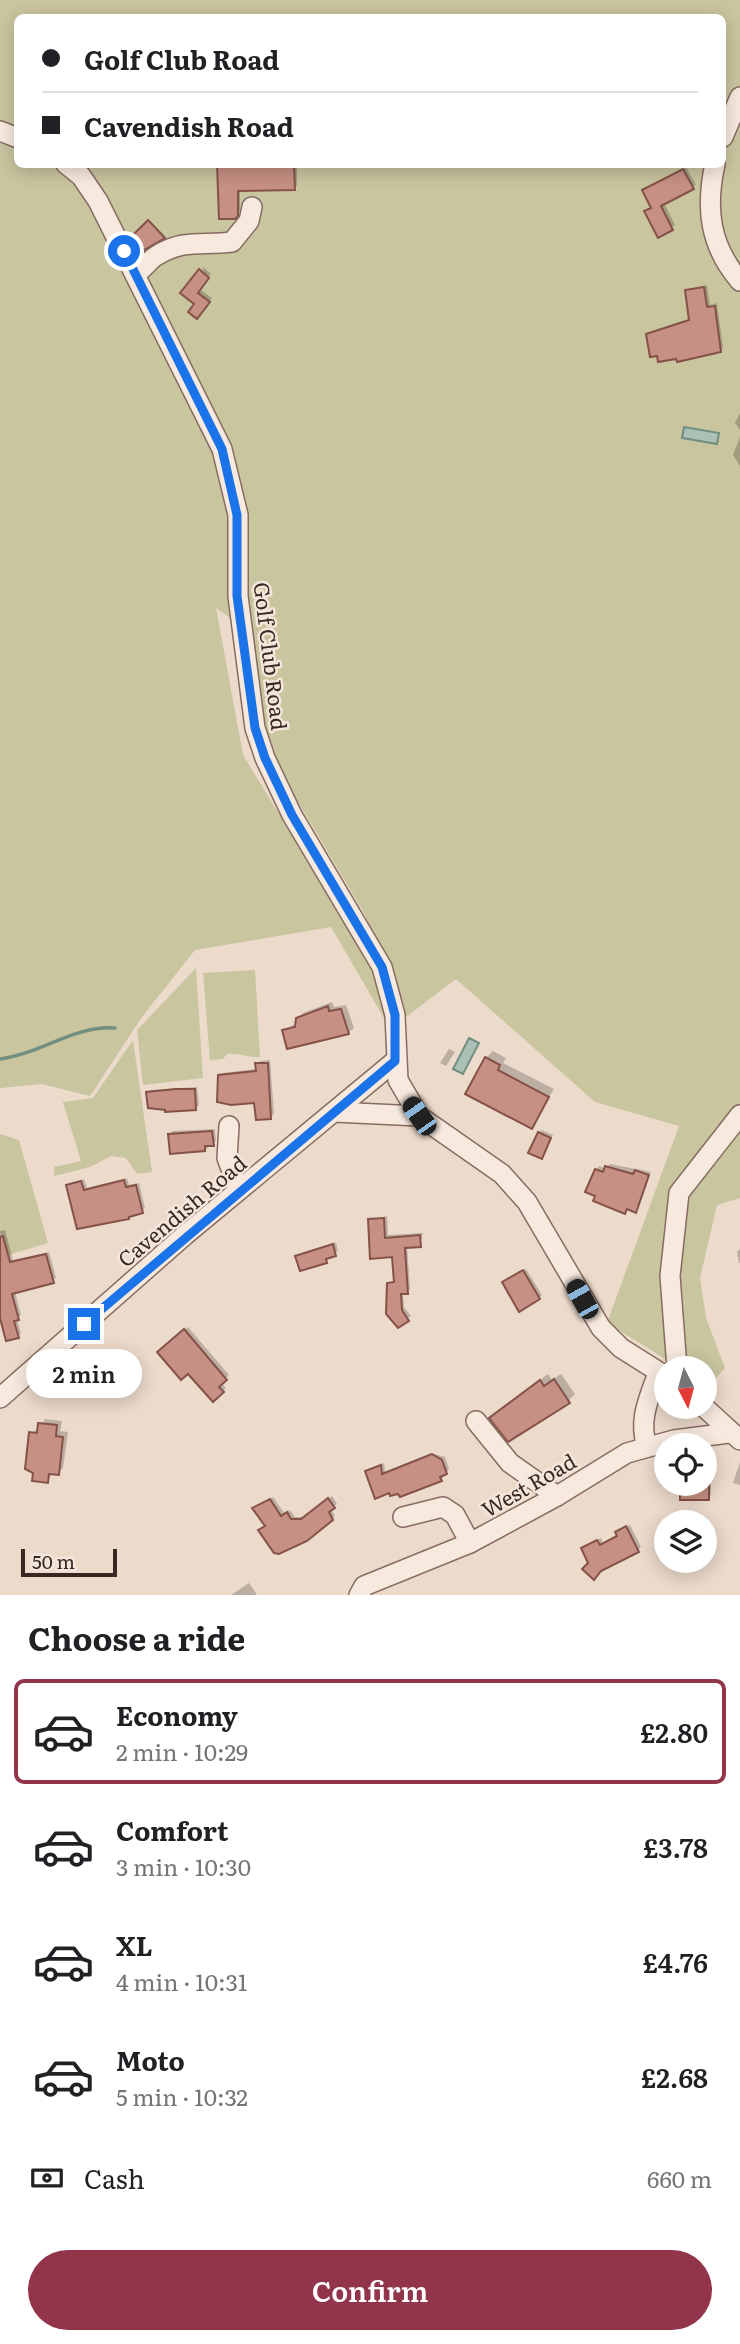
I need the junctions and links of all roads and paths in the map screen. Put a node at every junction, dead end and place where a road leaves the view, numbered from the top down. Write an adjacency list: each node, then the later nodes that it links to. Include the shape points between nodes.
1 (740, 97): 2 (street)
2 (726, 129)
3 (71, 168): 6 (street, Golf Club Road, via 98,201)
4 (714, 168): 7 (street, via 710,227 724,262)
5 (252, 207): 6 (street, via 249,221 232,242 191,241 169,248)
6 (135, 274): 8 (street, Golf Club Road, via 222,449 231,479 237,515 237,596 255,728 292,815 382,967 395,1015)
7 (740, 281)
8 (395, 1061): 9 (street, Cavendish Road); 11 (street, Golf Club Road, via 403,1094)
9 (334, 1112): 11 (street); 13 (street, Cavendish Road)
10 (740, 1115): 14 (street, via 678,1193)
11 (419, 1116): 15 (street, via 515,1186 601,1328 621,1348)
12 (229, 1126): 13 (street, via 227,1158)
13 (239, 1190): 17 (street, Cavendish Road)
14 (668, 1356)
15 (654, 1366)
16 (654, 1396): 21 (street, via 644,1414 642,1432)
17 (0, 1398)
18 (717, 1419): 20 (street)
19 (476, 1421): 22 (street, via 510,1463)
20 (734, 1436): 21 (street, West Road)
21 (647, 1447): 22 (street, West Road, via 627,1453)
22 (557, 1496): 24 (street, West Road)
23 (403, 1517): 24 (street, via 443,1507 455,1515)
24 (470, 1543): 25 (street, West Road, via 364,1586)
25 (359, 1595)

